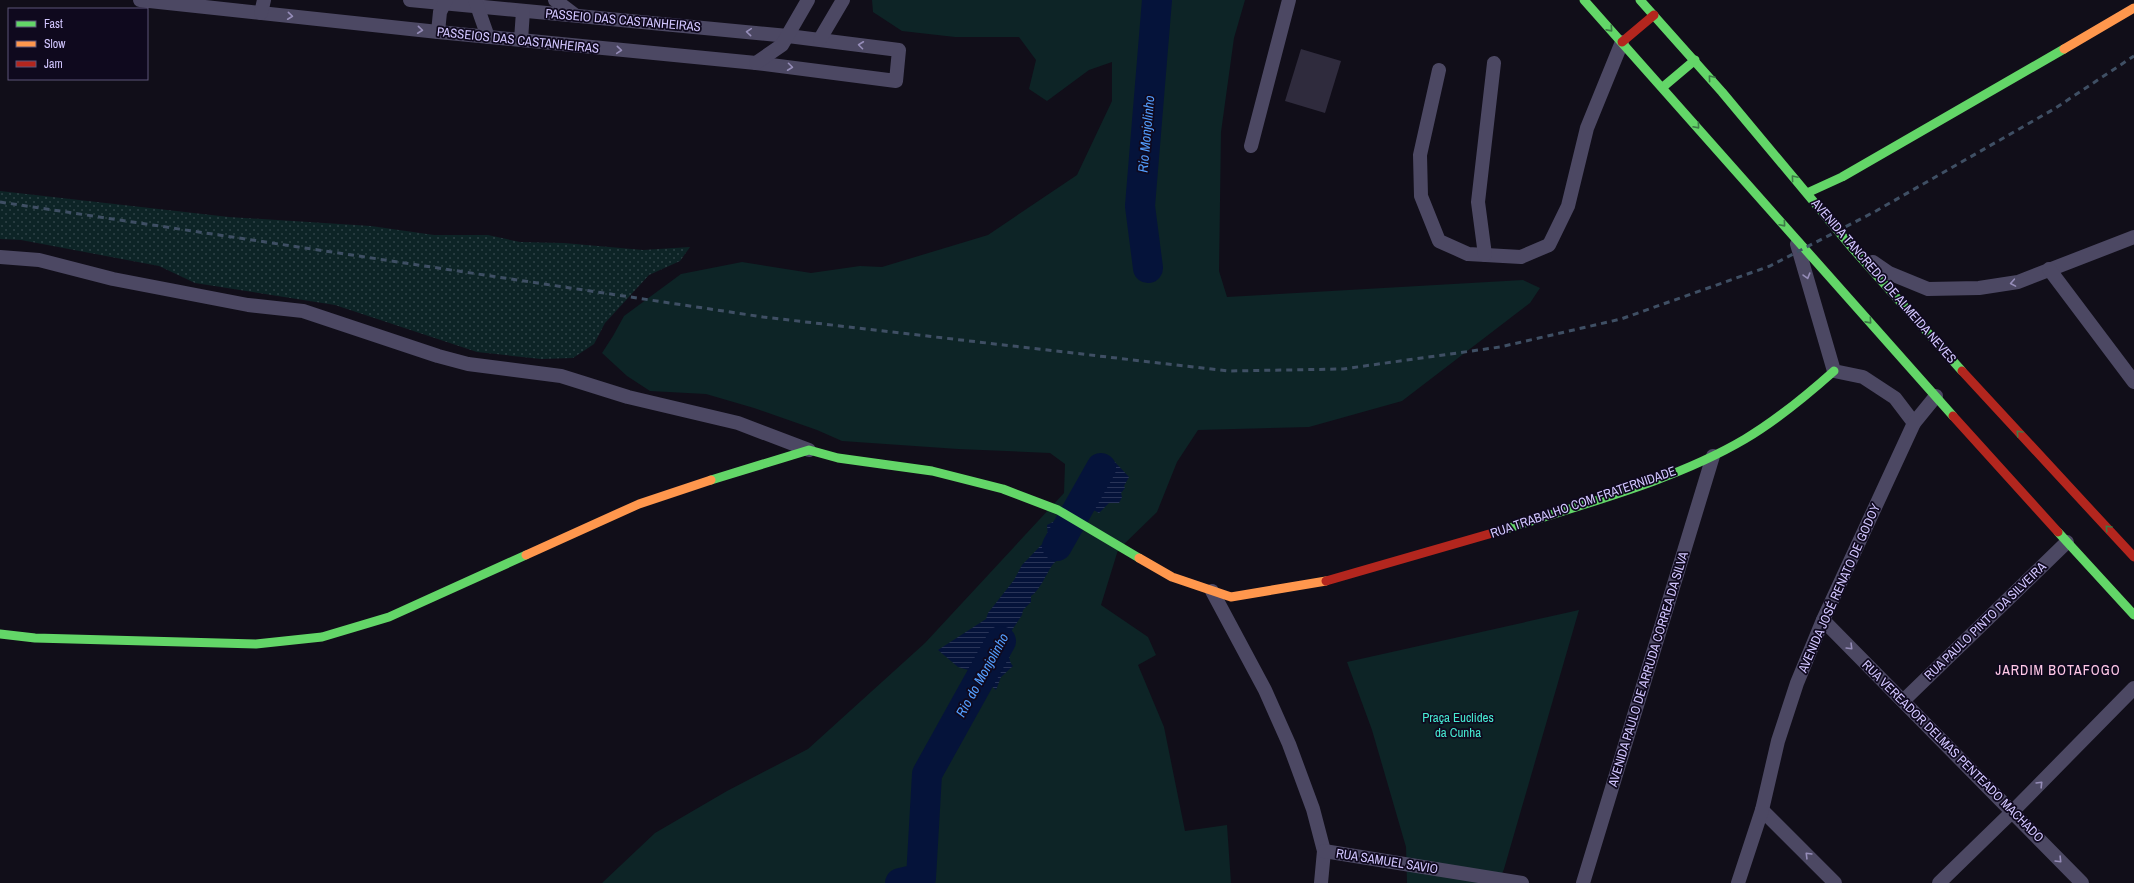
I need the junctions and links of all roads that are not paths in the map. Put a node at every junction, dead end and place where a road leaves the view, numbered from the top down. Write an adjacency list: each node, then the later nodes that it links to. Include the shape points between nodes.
1 (140, 0): 11 (street, PASSEIOS DAS CASTANHEIRAS)
2 (410, 0): 9 (street, PASSEIO DAS CASTANHEIRAS)
3 (555, 0): 17 (street)
4 (808, 0): 19 (street)
5 (843, 0): 21 (street)
6 (1289, 0): 30 (street)
7 (1584, 0): 23 (street, one-way to 23)
8 (1640, 0): 16 (street, AVENIDA TANCREDO DE ALMEIDA NEVES)
9 (444, 2): 10 (street, PASSEIO DAS CASTANHEIRAS); 18 (street)
10 (476, 3): 15 (street, PASSEIO DAS CASTANHEIRAS); 20 (street)
11 (208, 4): 12 (street, PASSEIOS DAS CASTANHEIRAS)
12 (237, 5): 13 (street, PASSEIOS DAS CASTANHEIRAS)
13 (263, 6): 18 (street, PASSEIOS DAS CASTANHEIRAS, one-way to 18)
14 (2134, 8): 31 (street)
15 (523, 10): 17 (street, PASSEIO DAS CASTANHEIRAS); 22 (street)
16 (1654, 15): 23 (street); 24 (street, AVENIDA TANCREDO DE ALMEIDA NEVES)
17 (576, 16): 19 (street, PASSEIO DAS CASTANHEIRAS, one-way to 17)
18 (438, 32): 20 (street, PASSEIOS DAS CASTANHEIRAS)
19 (788, 36): 21 (street, PASSEIO DAS CASTANHEIRAS); 25 (street, via 782,45)
20 (488, 37): 22 (street, PASSEIOS DAS CASTANHEIRAS)
21 (820, 39): 28 (street, PASSEIO DAS CASTANHEIRAS, one-way to 21, via 899,50)
22 (521, 40): 25 (street, PASSEIOS DAS CASTANHEIRAS, one-way to 25)
23 (1622, 42): 29 (street); 37 (street, via 1587,128 1568,206 1549,245 1521,257)
24 (1695, 60): 29 (street); 33 (street, AVENIDA TANCREDO DE ALMEIDA NEVES, one-way to 24)
25 (756, 63): 28 (street, PASSEIOS DAS CASTANHEIRAS, one-way to 28)
26 (1494, 63): 37 (street, via 1478,202)
27 (1439, 70): 37 (street, via 1420,155 1421,196 1440,242 1468,254)
28 (896, 80)
29 (1663, 87): 35 (street, one-way to 35)
30 (1251, 146)
31 (1842, 177): 32 (street); 33 (street)
32 (1834, 190)
33 (1807, 193): 36 (street, AVENIDA TANCREDO DE ALMEIDA NEVES, via 1823,205)
34 (2134, 237): 39 (street)
35 (1796, 239): 40 (street, one-way to 40); 42 (street, one-way to 42)
36 (1853, 248): 39 (street, one-way to 36, via 2018,282 1979,288 1928,289 1889,273); 47 (street, AVENIDA TANCREDO DE ALMEIDA NEVES, one-way to 36)
37 (1486, 255)
38 (0, 257): 44 (street, via 39,260 113,279 248,305 303,311 438,356 468,364 561,376 628,397 738,423)
39 (2049, 269): 41 (street)
40 (1834, 371): 43 (street, via 1863,377 1876,385 1895,398); 45 (street, RUA TRABALHO COM FRATERNIDADE, via 1794,407 1745,439)
41 (2134, 382)
42 (1936, 396): 43 (street, AVENIDA JOSÉ RENATO DE GODOY); 46 (street)
43 (1914, 423): 50 (street, AVENIDA JOSÉ RENATO DE GODOY)
44 (809, 450): 48 (street, RUA TRABALHO COM FRATERNIDADE, via 838,458 932,471 1003,489 1058,510 1172,577); 51 (street, via 639,504 389,617 322,637 256,644 34,638)
45 (1713, 456): 48 (street, RUA TRABALHO COM FRATERNIDADE, via 1646,483 1492,534 1333,580 1231,597); 59 (street, AVENIDA PAULO DE ARRUDA CORREA DA SILVA)
46 (2067, 542): 49 (street); 53 (street, RUA PAULO PINTO DA SILVEIRA)
47 (2134, 557)
48 (1212, 591): 56 (street, via 1265,690 1289,744 1313,809)
49 (2134, 615)
50 (1823, 620): 53 (street, RUA VEREADOR DELMAS PENTEADO MACHADO, one-way to 53); 54 (street, AVENIDA JOSÉ RENATO DE GODOY, via 1797,683 1778,741)
51 (0, 634)
52 (2134, 688): 55 (street, one-way to 52)
53 (1904, 700): 55 (street, RUA VEREADOR DELMAS PENTEADO MACHADO)
54 (1762, 810): 60 (street, AVENIDA JOSÉ RENATO DE GODOY); 61 (street, one-way to 54)
55 (2013, 812): 62 (street); 63 (street, RUA VEREADOR DELMAS PENTEADO MACHADO, one-way to 63)
56 (1324, 851): 57 (street); 58 (street, RUA SAMUEL SAVIO)
57 (1322, 883)
58 (1522, 883)
59 (1583, 883)
60 (1738, 883)
61 (1835, 883)
62 (1939, 883)
63 (2082, 883)

